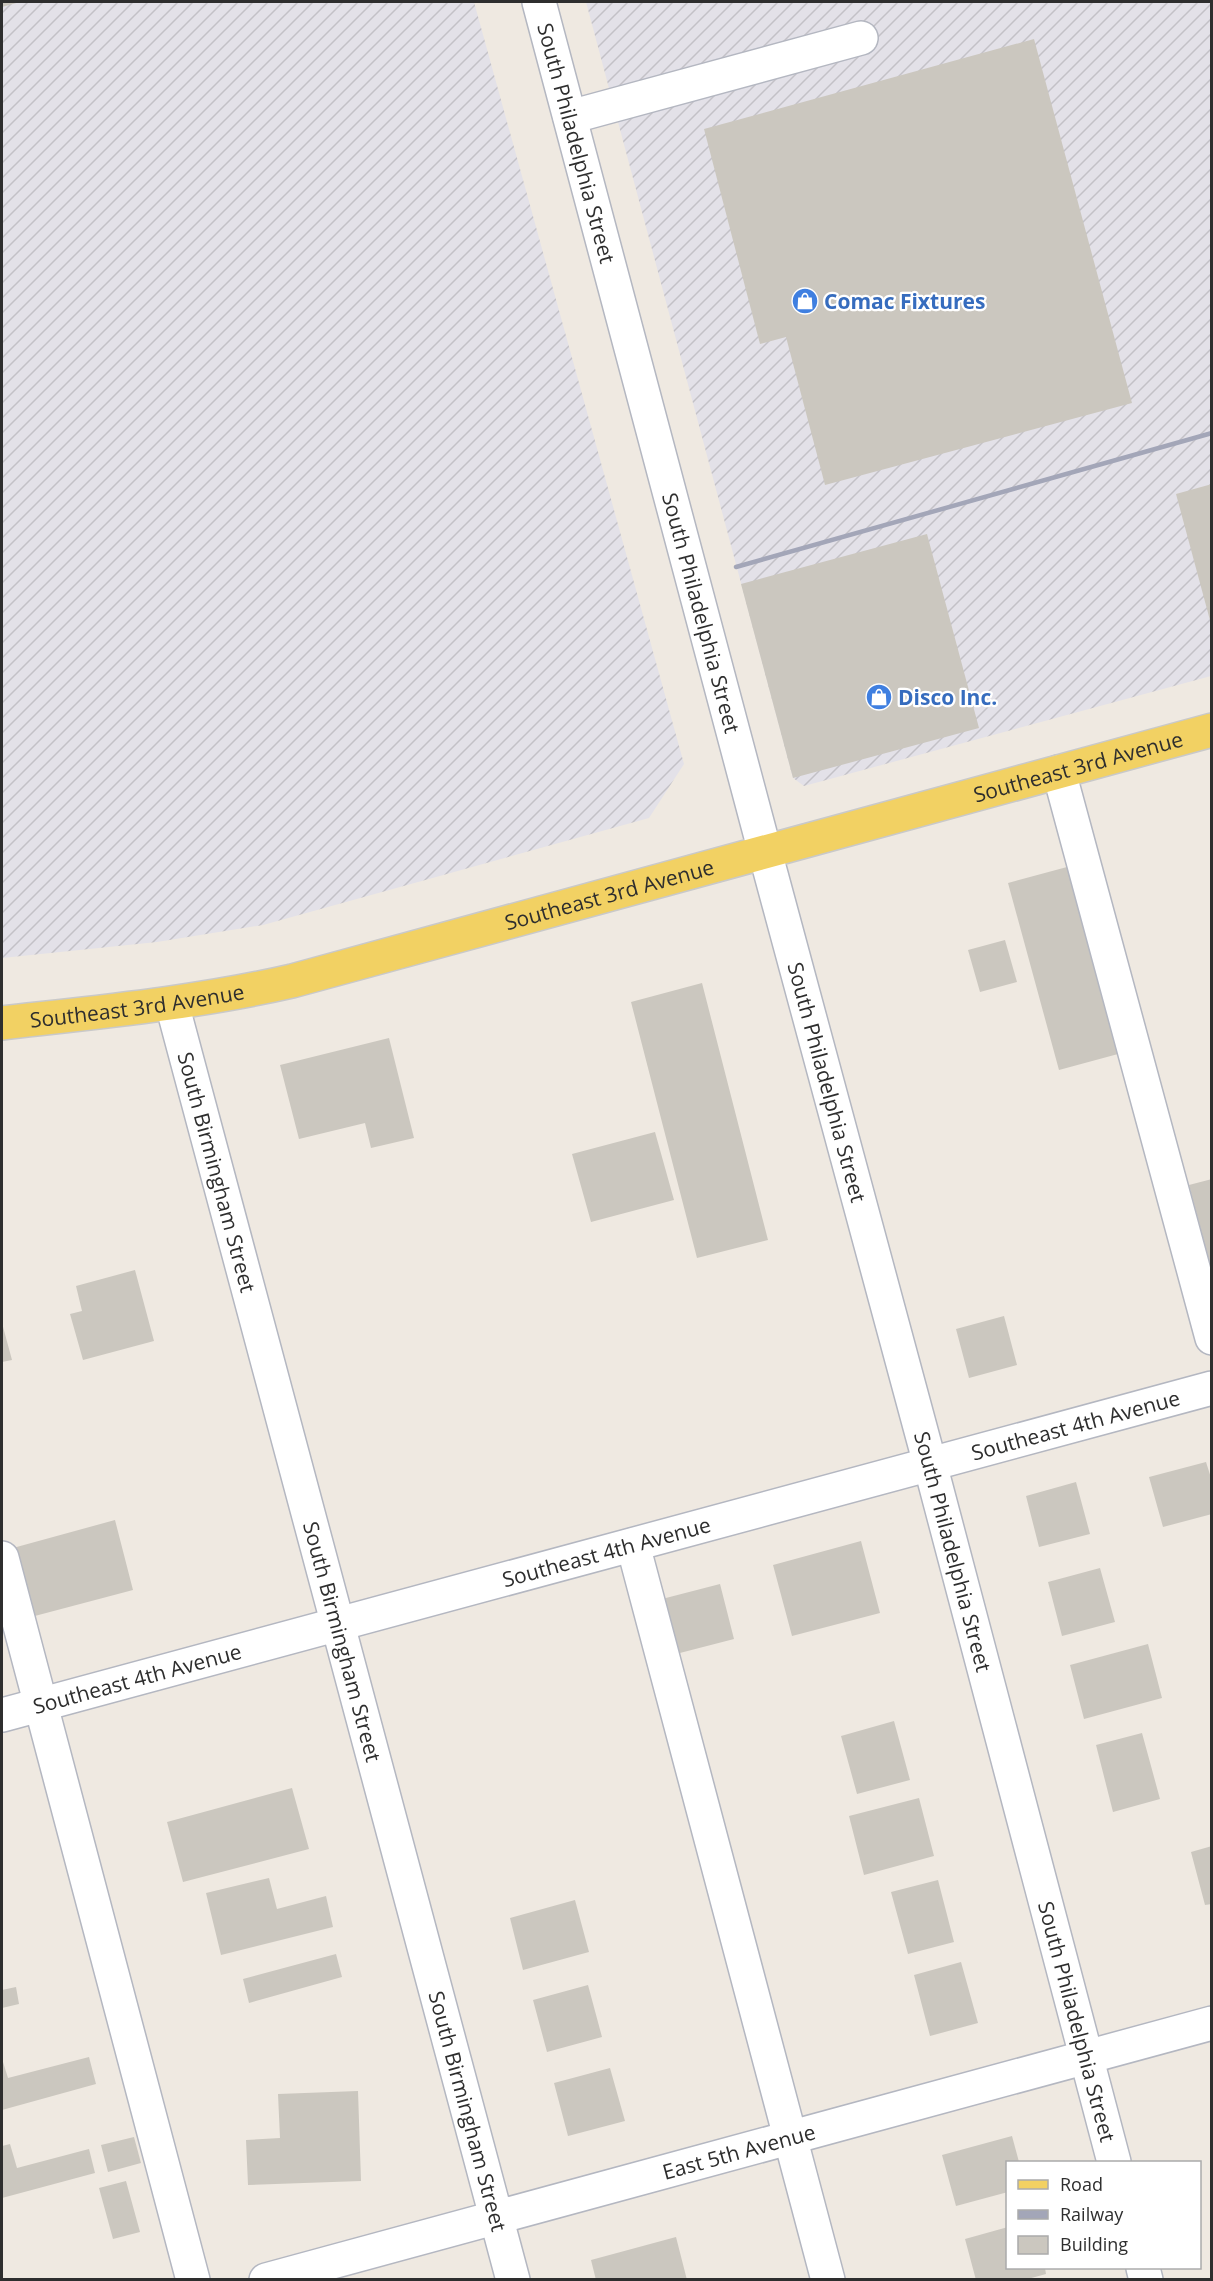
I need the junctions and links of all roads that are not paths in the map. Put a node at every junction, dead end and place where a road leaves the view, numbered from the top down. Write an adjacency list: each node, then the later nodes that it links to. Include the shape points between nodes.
1 (539, 2): 3 (street, South Philadelphia Street)
2 (861, 38): 3 (street)
3 (570, 117): 6 (street, South Philadelphia Street)
4 (1212, 730): 5 (main road, Southeast 3rd Avenue)
5 (1059, 772): 6 (main road, Southeast 3rd Avenue); 9 (street)
6 (765, 852): 7 (main road, Southeast 3rd Avenue, via 292,981); 11 (street, South Philadelphia Street)
7 (172, 1004): 8 (main road, Southeast 3rd Avenue); 14 (street, South Birmingham Street)
8 (2, 1023)
9 (1212, 1338)
10 (1212, 1388): 11 (street, Southeast 4th Avenue)
11 (930, 1464): 12 (street, Southeast 4th Avenue); 18 (street, South Philadelphia Street)
12 (633, 1545): 14 (street, Southeast 4th Avenue); 19 (street)
13 (2, 1558): 15 (street)
14 (338, 1624): 15 (street, Southeast 4th Avenue); 21 (street, South Birmingham Street)
15 (41, 1704): 16 (street, Southeast 4th Avenue); 22 (street)
16 (2, 1715)
17 (1212, 2023): 18 (street, East 5th Avenue)
18 (1085, 2058): 19 (street, East 5th Avenue); 20 (street, South Philadelphia Street)
19 (790, 2138): 21 (street, East 5th Avenue); 25 (street)
20 (1113, 2161)
21 (496, 2217): 23 (street, East 5th Avenue); 24 (street, South Birmingham Street)
22 (193, 2280)
23 (266, 2280)
24 (513, 2280)
25 (828, 2280)

